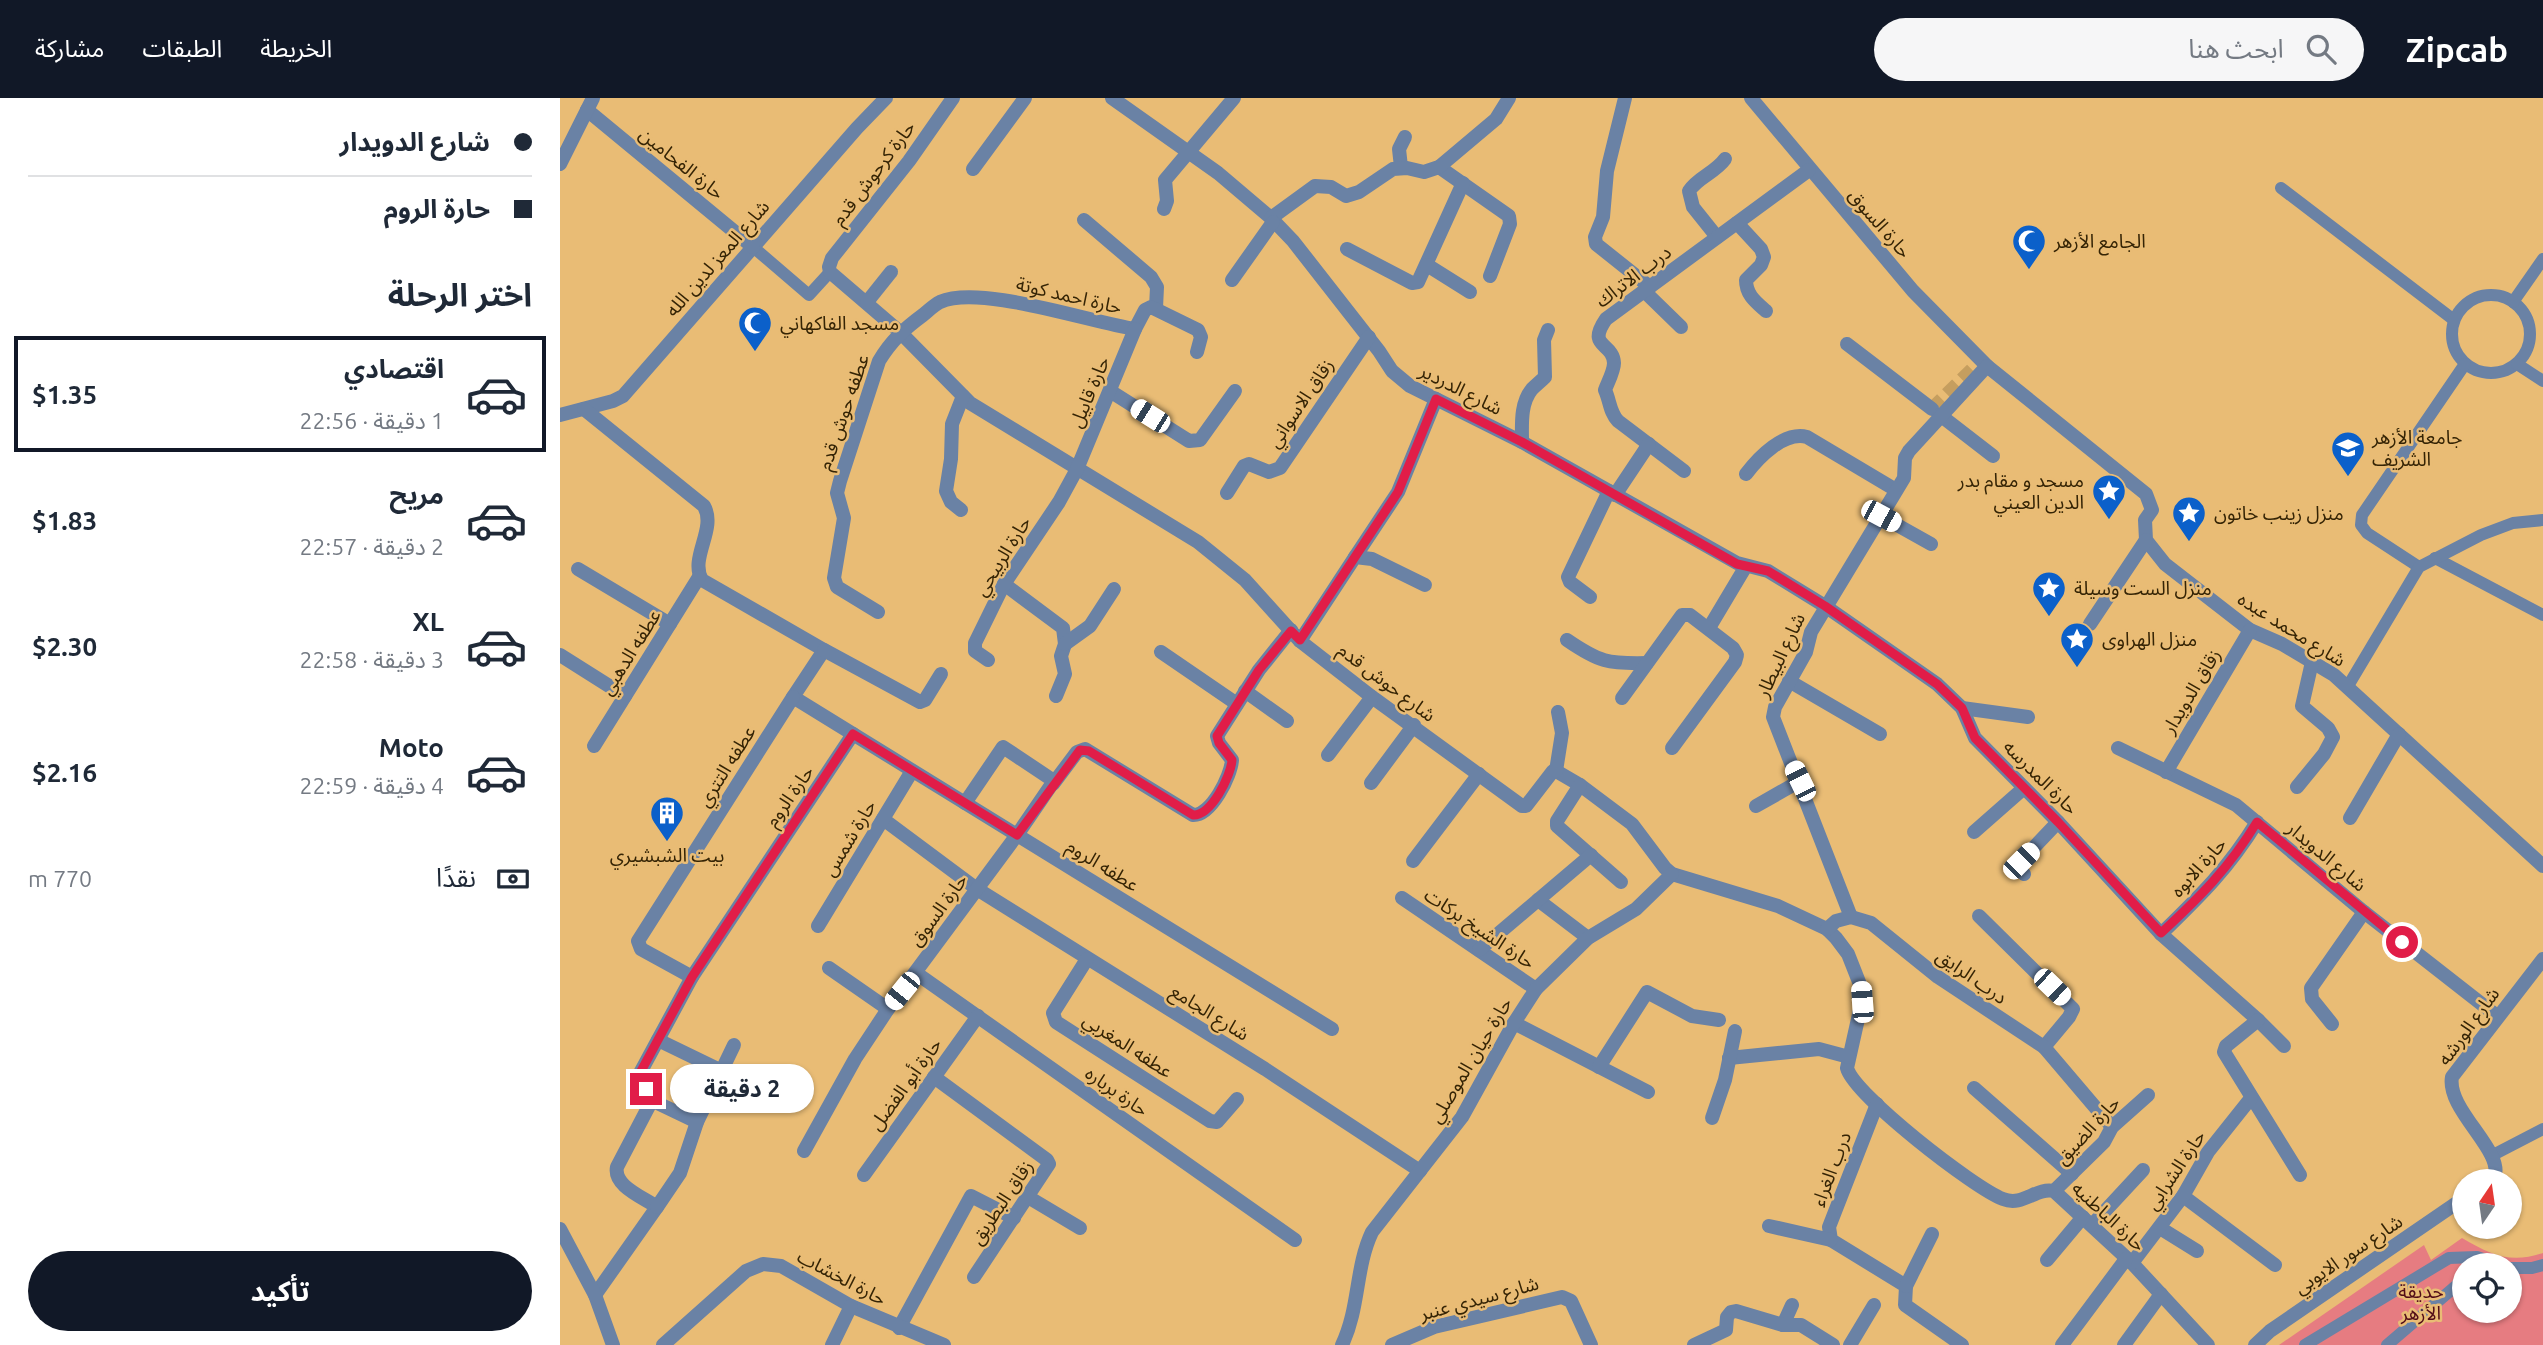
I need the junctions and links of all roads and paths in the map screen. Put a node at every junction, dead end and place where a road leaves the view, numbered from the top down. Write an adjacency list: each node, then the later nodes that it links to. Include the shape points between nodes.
1 (886, 98): 25 (street, شارع المعز لدين الله)
2 (953, 98): 29 (street, حارة كرحوش قدم, via 832,258)
3 (1025, 98): 16 (street)
4 (1112, 98): 11 (street, شارع الدردير)
5 (1234, 98): 11 (street)
6 (1509, 98): 15 (street, via 1496,119)
7 (1625, 98): 33 (street, via 1607,171 1603,217 1595,237 1596,244)
8 (1751, 98): 17 (street, حارة السوق)
9 (590, 104): 13 (street); 25 (street, حارة الفحامين)
10 (1405, 137): 14 (street, via 1399,149)
11 (1187, 151): 20 (street, via 1164,180); 22 (street, شارع الدردير)
12 (1725, 159): 24 (street, via 1689,191 1693,207)
13 (560, 164)
14 (1401, 167): 15 (street, via 1424,172); 22 (street, via 1352,195 1315,186)
15 (1439, 167): 18 (street)
16 (973, 169)
17 (1809, 170): 23 (street, درب الاتراك); 49 (street, حارة السوق, via 1913,291)
18 (1463, 183): 28 (street); 31 (street, via 1509,216)
19 (2281, 188): 39 (lane)
20 (1164, 209)
21 (1084, 220): 37 (street, via 1151,277 1157,288)
22 (1272, 220): 32 (street); 44 (street, شارع الدردير)
23 (1737, 223): 24 (street, درب الاتراك); 38 (street, via 1764,257 1746,280 1746,287)
24 (1717, 237): 33 (street, درب الاتراك)
25 (753, 247): 29 (lane, via 809,295); 55 (street, شارع المعز لدين الله, via 622,396)
26 (1347, 249): 28 (street, via 1412,283 1418,282)
27 (2543, 259): 36 (lane)
28 (1427, 265): 34 (street)
29 (830, 272): 35 (street, شارع حوش قدم)
30 (891, 272): 35 (street)
31 (1490, 276)
32 (1232, 280)
33 (1647, 289): 40 (street); 59 (street, درب الاتراك, via 1606,319 1598,339 1615,365 1605,390 1612,414)
34 (1470, 292)
35 (867, 302): 43 (street, شارع حوش قدم)
36 (2513, 302): 39 (lane, via 2496,295 2479,296 2463,305); 48 (lane, via 2522,310 2530,332)
37 (1156, 308): 41 (street, حارة احمد كوتة, via 1148,307); 46 (street, via 1198,330)
38 (1766, 311)
39 (2454, 320): 47 (lane, via 2451,336)
40 (1681, 327)
41 (1135, 329): 43 (street, حارة احمد كوتة, via 998,299 965,298 940,302); 51 (street, حارة قابيل)
42 (1549, 330): 58 (street, via 1544,340 1545,377 1534,387 1522,414)
43 (900, 332): 53 (street, شارع حوش قدم); 83 (street, عطفه حوش قدم, via 878,361 838,493 844,518 834,578 837,587)
44 (1368, 337): 54 (street, شارع الدردير, via 1392,371); 65 (street, زقاق الاسواني, via 1280,468 1269,472 1244,466)
45 (1847, 344): 56 (street)
46 (1197, 352)
47 (2465, 364): 48 (lane, via 2491,373); 75 (lane, via 2362,514 2361,525 2367,533)
48 (2517, 364): 50 (lane)
49 (1987, 366): 56 (street, شارع البيطار); 70 (street, via 2146,494 2151,510 2144,520)
50 (2543, 381)
51 (1110, 391): 52 (street, via 1194,442); 61 (street, حارة قابيل)
52 (1235, 391)
53 (963, 396): 61 (street, شارع حوش قدم); 67 (street, via 952,424 946,491)
54 (1436, 399): 58 (street, شارع الدردير); 72 (street, via 1398,492)
55 (584, 408): 57 (street, شارع المعز لدين الله); 77 (street, via 706,510)
56 (1936, 412): 60 (street); 64 (street, شارع البيطار, via 1905,458)
57 (560, 415)
58 (1522, 442): 66 (street, شارع الدردير)
59 (1649, 444): 62 (street, درب الاتراك); 66 (street)
60 (1993, 456)
61 (1077, 469): 78 (street, حارة الربيحي); 89 (street, شارع حوش قدم, via 1206,548 1245,580)
62 (1684, 471)
63 (1746, 474): 64 (street, via 1786,438 1798,435)
64 (1896, 490): 68 (street, شارع البيطار)
65 (1227, 493)
66 (1612, 493): 74 (street, شارع الدردير); 81 (street, via 1568,576)
67 (961, 510)
68 (1881, 516): 71 (street); 82 (street, شارع البيطار)
69 (2543, 520): 73 (lane, via 2513,523)
70 (2146, 540): 86 (street); 88 (street, شارع محمد عبده, via 2165,564)
71 (1931, 544)
72 (1355, 557): 79 (street, via 1372,559); 89 (street)
73 (2435, 558): 75 (lane); 84 (lane)
74 (1746, 566): 82 (street, شارع الدردير, via 1768,571); 87 (street)
75 (2419, 567): 100 (lane)
76 (578, 569): 85 (street)
77 (699, 577): 85 (street, عطفه الدهبي); 92 (street)
78 (1004, 584): 91 (street, via 1063,628); 95 (street, حارة الربيحي, via 975,643 975,651)
79 (1425, 585)
80 (1114, 589): 91 (street, via 1090,625)
81 (1590, 597)
82 (1825, 606): 99 (street, شارع البيطار); 107 (street, حارة المدرسه, via 1937,684)
83 (878, 612)
84 (2543, 615)
85 (670, 624): 101 (street, عطفه الدهبي)
86 (2090, 624)
87 (1709, 628): 97 (street, via 1682,615); 116 (street, via 1733,648 1735,662)
88 (2250, 630): 96 (street, شارع محمد عبده); 121 (street, زقاق الدويدار)
89 (1296, 636): 104 (street, شارع حوش قدم); 105 (street, via 1259,670)
90 (1567, 640): 97 (street, via 1605,662)
91 (1065, 644): 102 (street, via 1061,656 1065,674)
92 (824, 650): 98 (street, via 920,702); 103 (street)
93 (1161, 652): 105 (street)
94 (560, 655): 101 (street)
95 (988, 660)
96 (2312, 662): 100 (street, شارع محمد عبده); 128 (street, via 2302,706 2333,737)
97 (1647, 663): 106 (street)
98 (941, 674)
99 (1789, 681): 113 (street); 123 (street, شارع البيطار, via 1773,717)
100 (2348, 687): 114 (street, شارع محمد عبده)
101 (625, 696): 115 (street, عطفه الدهبي)
102 (1056, 696)
103 (793, 697): 112 (street); 158 (street, عطفه التتري, via 638,941 641,949)
104 (1372, 697): 111 (street, شارع حوش قدم); 118 (street)
105 (1241, 698): 110 (street); 125 (street, حارة السوق, via 1217,736 1232,760 1229,778 1199,815 1085,749 1077,752)
106 (1622, 698)
107 (1962, 708): 109 (street); 127 (street, حارة المدرسه, via 1975,738)
108 (1558, 712): 120 (street, via 1562,733)
109 (2028, 717)
110 (1287, 721)
111 (1414, 725): 122 (street, شارع حوش قدم); 124 (street)
112 (853, 734): 119 (street, عطفه الروم); 158 (street, حارة الروم)
113 (1880, 734)
114 (2399, 734): 131 (street); 139 (street, شارع محمد عبده)
115 (594, 746)
116 (1672, 748)
117 (2118, 748): 121 (street, شارع الدويدار)
118 (1328, 755)
119 (912, 771): 129 (street, عطفه الروم); 132 (street, حارة شمس)
120 (1556, 771): 122 (street, شارع حوش قدم, via 1524,807); 126 (street)
121 (2166, 772): 134 (street, شارع الدويدار, via 2236,805)
122 (1479, 774): 138 (street)
123 (1800, 781): 130 (street); 148 (street, شارع البيطار)
124 (1371, 783)
125 (1053, 784): 129 (street, via 1052,778 1003,747); 136 (street, حارة السوق)
126 (1580, 785): 137 (street, via 1556,824); 140 (street, via 1632,824)
127 (2024, 788): 133 (street, حارة المدرسه); 135 (street)
128 (2298, 788)
129 (965, 803): 136 (street, عطفه الروم)
130 (1756, 807)
131 (2350, 818)
132 (883, 819): 143 (street, شارع الجامع); 149 (street, حارة شمس)
133 (2058, 822): 141 (street, via 2021,861); 151 (street, حارة المدرسه)
134 (2257, 822): 146 (street, شارع الدويدار); 151 (street, حارة الابوه, via 2215,882)
135 (1974, 832)
136 (1017, 835): 143 (street, حارة السوق); 167 (street, عطفه الروم)
137 (1591, 855): 142 (street); 145 (street)
138 (1413, 861)
139 (2543, 866)
140 (1672, 874): 150 (street, via 1777,906); 152 (street, حارة حيان الموصلي, via 1636,909)
141 (2024, 874)
142 (1621, 882)
143 (977, 889): 154 (street, شارع الجامع); 157 (street, حارة السوق)
144 (1402, 898): 153 (street, حارة الشيخ بركات)
145 (1538, 900): 152 (street); 153 (street)
146 (2364, 912): 162 (street, شارع الدويدار); 166 (street, via 2311,988 2312,999)
147 (1979, 916): 172 (street, via 2073,1009)
148 (1851, 917): 150 (street); 172 (street, درب الرايق, via 1871,923 1938,977)
149 (818, 926)
150 (1827, 929): 173 (street, via 1848,954 1861,987 1862,1002)
151 (2161, 933): 164 (street, حارة المدرسه)
152 (1588, 938): 159 (street, حارة حيان الموصلي)
153 (1479, 950): 159 (street, حارة الشيخ بركات)
154 (1087, 959): 183 (street, عطفه المغربي, via 1053,1013 1056,1021 1210,1121 1217,1122); 193 (street, شارع الجامع)
155 (2543, 959): 162 (street, شارع الورشه)
156 (829, 968): 160 (street)
157 (916, 973): 160 (street, حارة السوق); 161 (street, حارة برباره)
158 (692, 977): 169 (street, حارة الروم)
159 (1536, 989): 165 (street, حارة حيان الموصلي)
160 (888, 1009): 189 (street, حارة السوق)
161 (978, 1016): 177 (street, حارة أبو الفضل); 209 (street, حارة برباره)
162 (2497, 1016): 190 (street, شارع الورشه, via 2455,1071 2451,1084 2453,1096)
163 (1719, 1020): 175 (street, via 1692,1016 1647,992)
164 (2258, 1020): 171 (street, حارة المدرسه); 181 (street, via 2223,1048)
165 (1514, 1023): 175 (street); 193 (street, حارة حيان الموصلي, via 1462,1118)
166 (2332, 1024)
167 (1332, 1029)
168 (1735, 1031): 174 (street)
169 (658, 1040): 176 (street); 182 (street, حارة الروم, via 640,1073)
170 (734, 1045): 176 (street)
171 (2284, 1046)
172 (2044, 1047): 187 (street, درب الرايق)
173 (1849, 1057): 174 (street, via 1819,1049); 184 (street, حارة الباطنيه, via 1849,1076)
174 (1729, 1058): 185 (street)
175 (1599, 1067): 179 (street)
176 (722, 1071): 186 (street)
177 (934, 1077): 195 (street, حارة أبو الفضل); 199 (street, زقاق البطريق, via 1047,1160 1048,1168)
178 (1974, 1088): 194 (street)
179 (1648, 1092)
180 (2148, 1095): 187 (street, حارة الضيق)
181 (2251, 1098): 196 (street); 198 (street, حارة الشرابي, via 2208,1152)
182 (649, 1099): 186 (street); 201 (street, via 616,1175)
183 (1237, 1099)
184 (1877, 1104): 197 (street, حارة الباطنيه, via 1956,1171 2003,1199 2015,1202 2046,1189); 210 (street, درب الغراء, via 1829,1227)
185 (1712, 1118)
186 (697, 1122): 201 (street, via 680,1172)
187 (2112, 1127): 194 (street, حارة الضيق, via 2104,1142)
188 (2543, 1129): 190 (lane)
189 (804, 1151)
190 (2491, 1156): 191 (street)
191 (2495, 1169)
192 (2143, 1170): 203 (street)
193 (1420, 1171): 232 (street, حارة حيان الموصلي, via 1364,1249 1355,1311)
194 (2072, 1174): 197 (street, حارة الضيق)
195 (864, 1175)
196 (2300, 1175)
197 (2054, 1191): 203 (street, حارة الباطنيه)
198 (2183, 1196): 207 (street, حارة الشرابي); 215 (street)
199 (1028, 1198): 202 (street, زقاق البطريق); 206 (street)
200 (2452, 1206): 242 (street, شارع سور الايوبي)
201 (657, 1207): 222 (street)
202 (1014, 1218): 218 (street, زقاق البطريق); 227 (street, via 971,1196)
203 (2087, 1221): 213 (street); 214 (street, حارة الباطنيه)
204 (1769, 1226): 210 (street)
205 (560, 1228): 222 (street)
206 (1080, 1228)
207 (2160, 1228): 211 (street); 214 (street, حارة الشرابي)
208 (1932, 1234): 219 (street)
209 (1295, 1240)
210 (1831, 1240): 219 (street)
211 (2197, 1251)
212 (2452, 1258): 243 (lane)
213 (2047, 1260)
214 (2129, 1261): 221 (street, حارة الباطنيه); 239 (street, حارة الشرابي)
215 (2275, 1265)
216 (2543, 1265): 217 (lane)
217 (2522, 1268)
218 (974, 1277)
219 (1906, 1286): 238 (street, via 1905,1305)
220 (2452, 1289): 244 (lane)
221 (2161, 1294): 240 (street); 241 (street, حارة الباطنيه)
222 (595, 1295): 228 (street)
223 (1792, 1305): 226 (street)
224 (1874, 1305): 237 (street)
225 (850, 1306): 227 (street, حارة الخشاب); 229 (street, حارة الخشاب, via 781,1266 763,1264 746,1272); 230 (street)
226 (1783, 1325): 235 (street, via 1731,1312 1726,1330); 236 (street, via 1801,1325)
227 (900, 1328): 231 (street, حارة الخشاب)
228 (613, 1345)
229 (663, 1345)
230 (832, 1345)
231 (944, 1345)
232 (1342, 1345)
233 (1392, 1345): 234 (street, شارع سيدي عنبر, via 1434,1327 1562,1297 1571,1301)
234 (1591, 1345)
235 (1694, 1345)
236 (1833, 1345)
237 (1850, 1345)
238 (1962, 1345)
239 (2062, 1345)
240 (2124, 1345)
241 (2208, 1345)
242 (2255, 1345)
243 (2305, 1345)
244 (2387, 1345)

